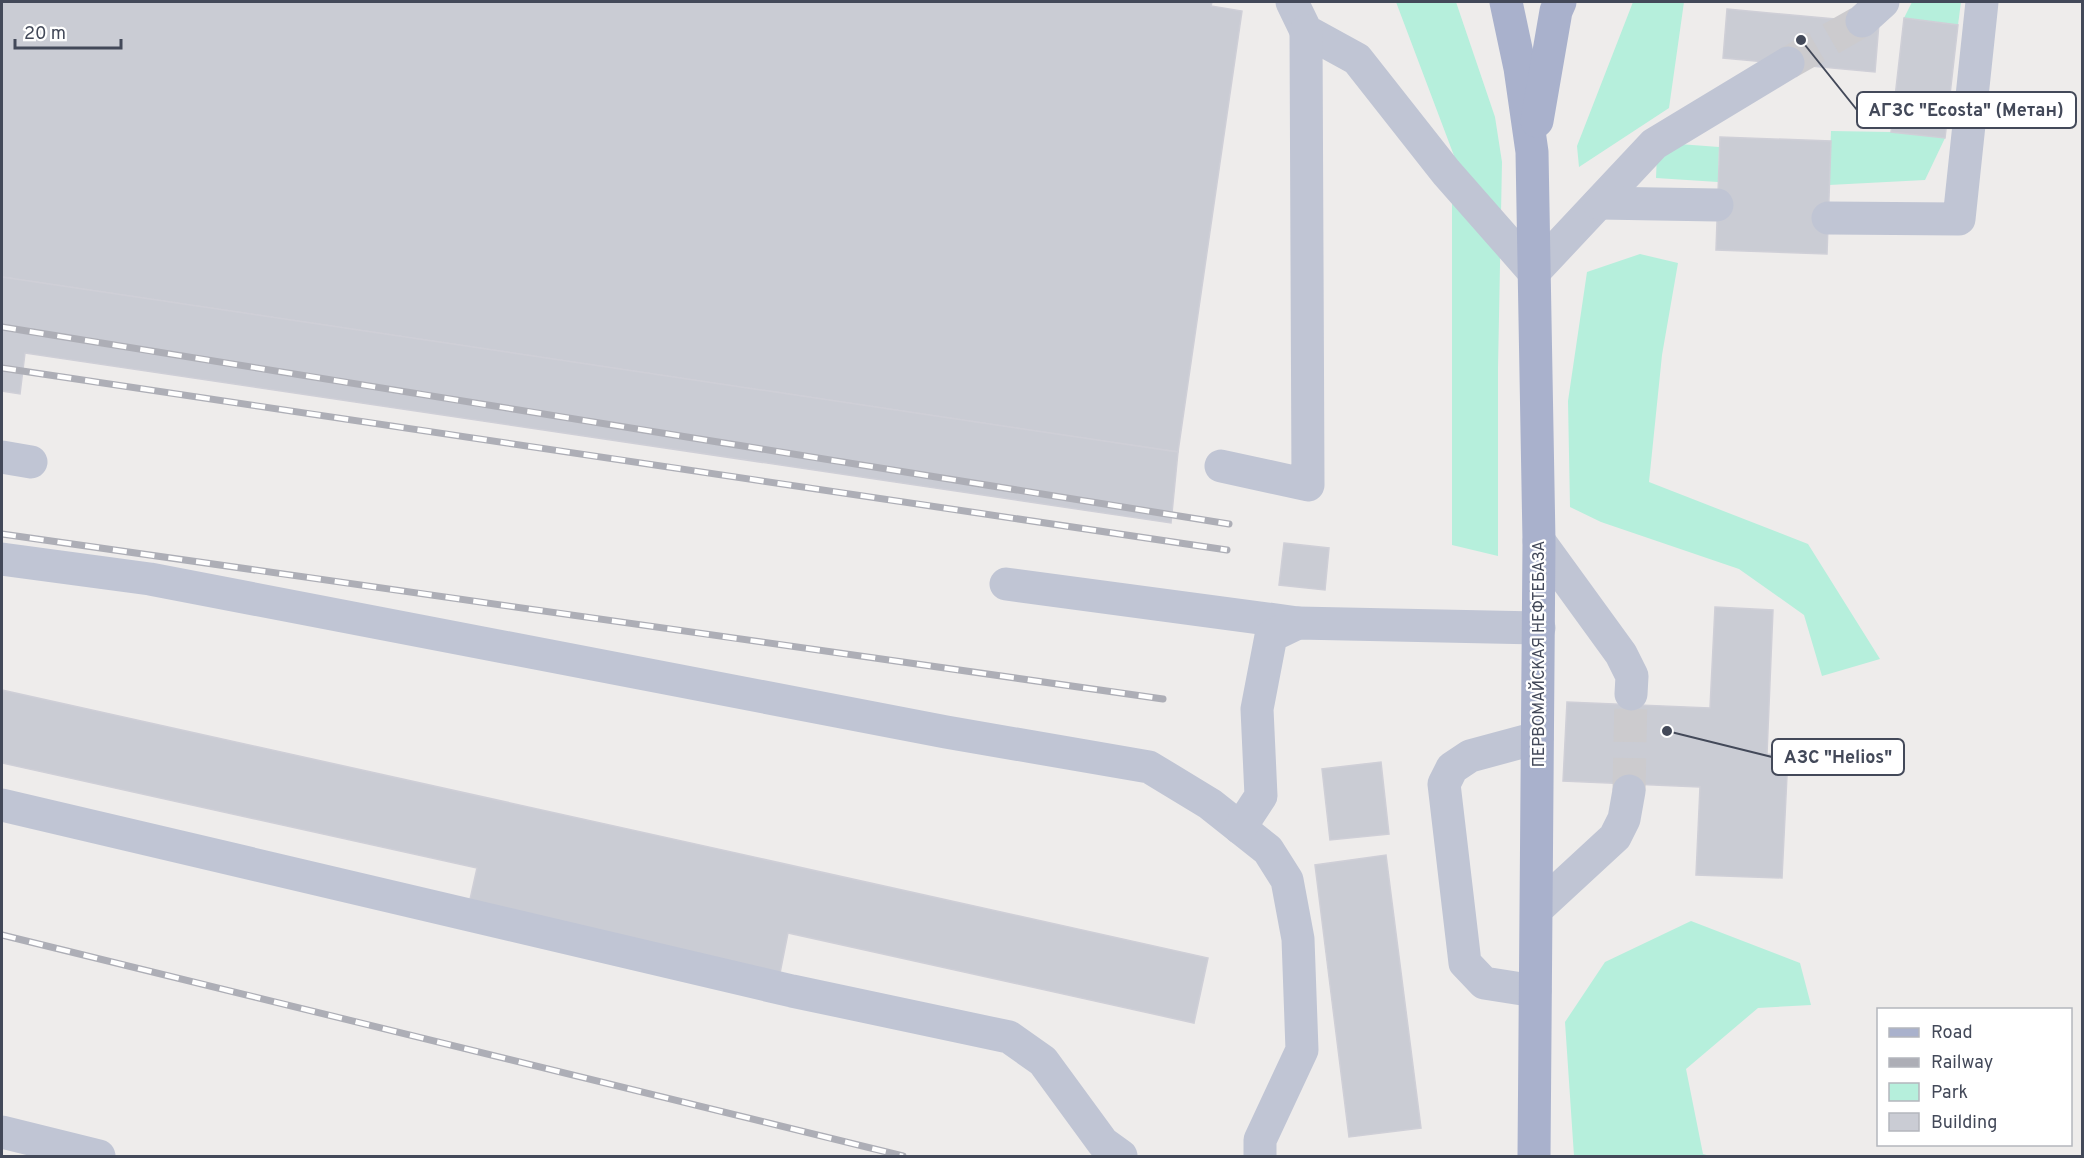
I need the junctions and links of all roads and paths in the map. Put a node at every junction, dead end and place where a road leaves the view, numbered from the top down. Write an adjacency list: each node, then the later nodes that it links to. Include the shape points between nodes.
1 (1292, 2): 5 (lane)
2 (1506, 2): 7 (main road)
3 (1560, 2): 7 (main road)
4 (1982, 2): 10 (lane, via 1959,219)
5 (1306, 31): 11 (lane, via 1357,59 1446,172); 12 (lane, via 1308,485)
6 (1788, 63): 8 (lane, via 1654,144)
7 (1532, 152): 11 (main road, ПЕРВОМАЙСКАЯ НЕФТЕБАЗА)
8 (1599, 203): 9 (lane); 11 (lane)
9 (1717, 205)
10 (1828, 218)
11 (1534, 272): 13 (main road, ПЕРВОМАЙСКАЯ НЕФТЕБАЗА)
12 (1221, 466)
13 (1539, 541): 17 (main road, ПЕРВОМАЙСКАЯ НЕФТЕБАЗА); 18 (lane, via 1621,654 1632,676)
14 (2, 558): 22 (lane, via 150,579 946,732 1149,767 1210,804)
15 (1006, 584): 16 (lane)
16 (1298, 623): 17 (lane); 22 (lane, via 1271,636 1257,709 1261,796)
17 (1539, 628): 19 (main road, ПЕРВОМАЙСКАЯ НЕФТЕБАЗА)
18 (1632, 694)
19 (1537, 738): 23 (main road, ПЕРВОМАЙСКАЯ НЕФТЕБАЗА); 24 (lane, via 1470,756 1452,768 1444,784 1465,963 1484,982)
20 (1629, 791): 23 (lane, via 1624,819 1615,837)
21 (2, 805): 27 (lane, via 792,991 1009,1037 1043,1061 1103,1143)
22 (1240, 828): 28 (lane, via 1268,850 1287,880 1298,939 1302,1050 1260,1140)
23 (1537, 909): 24 (main road, ПЕРВОМАЙСКАЯ НЕФТЕБАЗА)
24 (1535, 991): 29 (main road, ПЕРВОМАЙСКАЯ НЕФТЕБАЗА)
25 (2, 1132): 26 (lane)
26 (99, 1156)
27 (1121, 1156)
28 (1260, 1156)
29 (1534, 1156)

